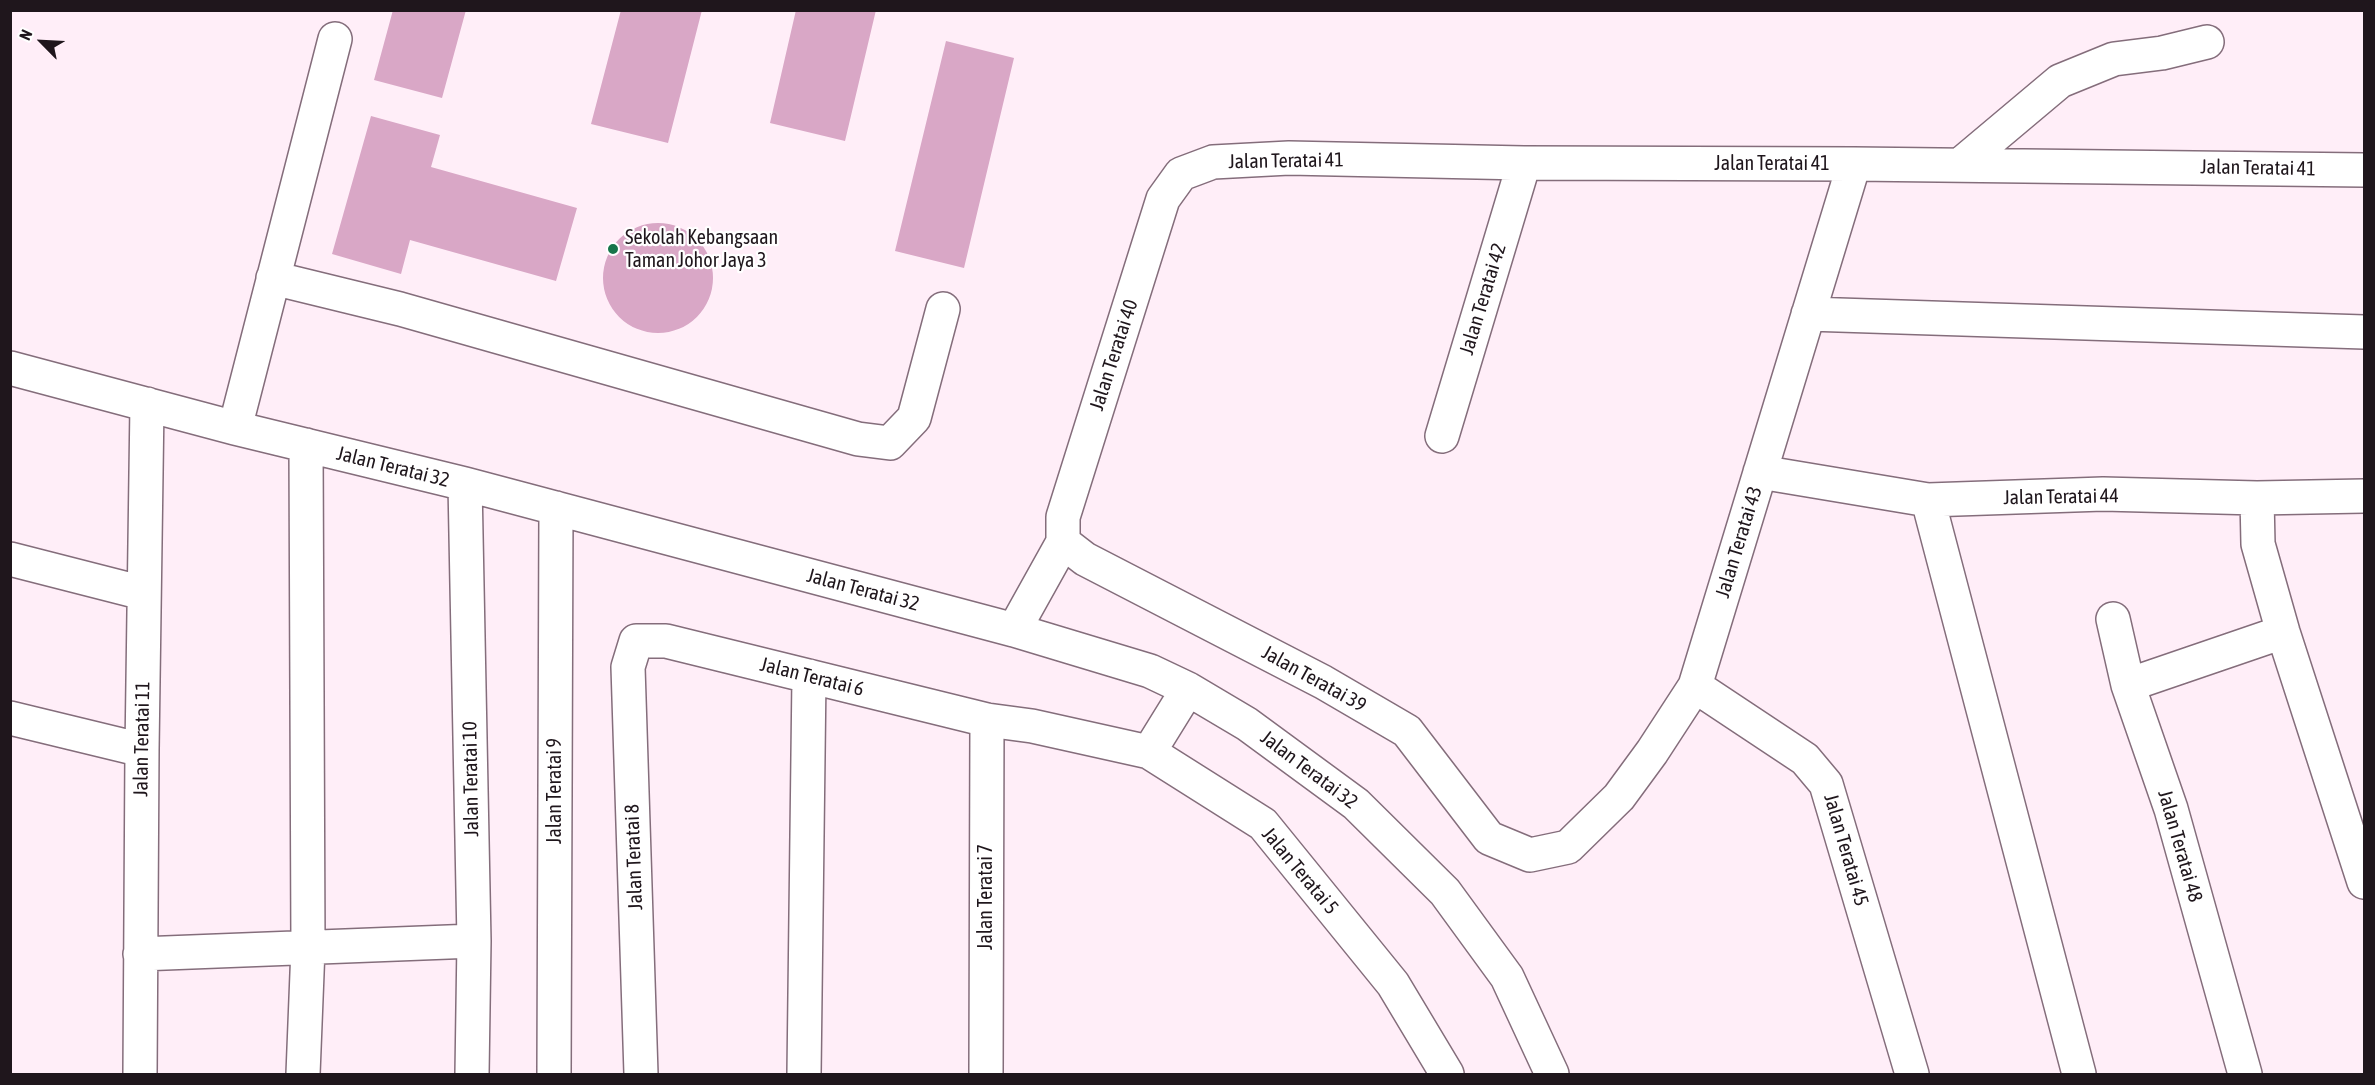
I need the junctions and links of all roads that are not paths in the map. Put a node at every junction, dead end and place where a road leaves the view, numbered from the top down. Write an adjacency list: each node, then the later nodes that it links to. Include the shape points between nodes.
1 (335, 39): 8 (street)
2 (2207, 42): 5 (street, via 2114,59 2060,81)
3 (1524, 163): 4 (street, Jalan Teratai 41); 7 (street, Jalan Teratai 41, via 1289,158 1214,162); 15 (street, Jalan Teratai 42)
4 (1854, 164): 5 (street, Jalan Teratai 41); 10 (street, Jalan Teratai 43)
5 (1960, 165): 6 (street, Jalan Teratai 41)
6 (2364, 170)
7 (1181, 174): 23 (street, Jalan Teratai 40, via 1163,199 1063,517)
8 (273, 278): 9 (street, via 412,312 858,439 890,443 914,418); 14 (street)
9 (943, 309)
10 (1808, 314): 11 (street); 17 (street, Jalan Teratai 43)
11 (2364, 332)
12 (10, 368): 13 (street, Jalan Teratai 32)
13 (147, 404): 14 (street, Jalan Teratai 32); 25 (street, Jalan Teratai 11)
14 (235, 428): 16 (street, Jalan Teratai 32)
15 (1442, 436)
16 (306, 445): 18 (street, Jalan Teratai 32); 41 (street)
17 (1761, 472): 21 (street, Jalan Teratai 44); 32 (street, Jalan Teratai 43)
18 (465, 484): 22 (street, Jalan Teratai 32); 40 (street, Jalan Teratai 10)
19 (2364, 496): 20 (street, Jalan Teratai 44)
20 (2257, 498): 21 (street, Jalan Teratai 44, via 2103,495); 28 (street, via 2258,544)
21 (1928, 500): 53 (street)
22 (556, 508): 27 (street, Jalan Teratai 32); 46 (street, Jalan Teratai 9)
23 (1063, 542): 27 (street); 38 (street, Jalan Teratai 39, via 1085,559 1323,682 1407,731 1489,838)
24 (10, 559): 25 (street)
25 (143, 593): 36 (street, Jalan Teratai 11)
26 (2113, 619): 31 (street, Jalan Teratai 48)
27 (1014, 630): 33 (street, Jalan Teratai 32, via 1150,671)
28 (2283, 632): 31 (street); 39 (street)
29 (636, 641): 30 (street, Jalan Teratai 6, via 666,641); 47 (street, Jalan Teratai 8, via 628,667)
30 (809, 676): 35 (street, Jalan Teratai 6); 48 (street)
31 (2128, 685): 54 (street, Jalan Teratai 48, via 2171,809)
32 (1695, 686): 38 (street, Jalan Teratai 43, via 1619,797 1568,847); 52 (street, Jalan Teratai 45, via 1804,759 1826,784)
33 (1188, 689): 37 (street); 51 (street, Jalan Teratai 32, via 1247,724 1356,804 1445,892 1507,977)
34 (10, 718): 36 (street)
35 (987, 720): 37 (street, Jalan Teratai 5); 49 (street, Jalan Teratai 7)
36 (142, 750): 42 (street, Jalan Teratai 11)
37 (1149, 752): 50 (street, Jalan Teratai 5, via 1263,824 1393,984)
38 (1530, 855)
39 (2364, 882)
40 (474, 942): 41 (street); 45 (street, Jalan Teratai 10)
41 (308, 948): 42 (street); 44 (street)
42 (140, 954): 43 (street, Jalan Teratai 11)
43 (140, 1074)
44 (303, 1074)
45 (472, 1074)
46 (554, 1074)
47 (641, 1074)
48 (804, 1074)
49 (986, 1074)
50 (1447, 1074)
51 (1552, 1074)
52 (1912, 1074)
53 (2079, 1074)
54 (2245, 1074)

